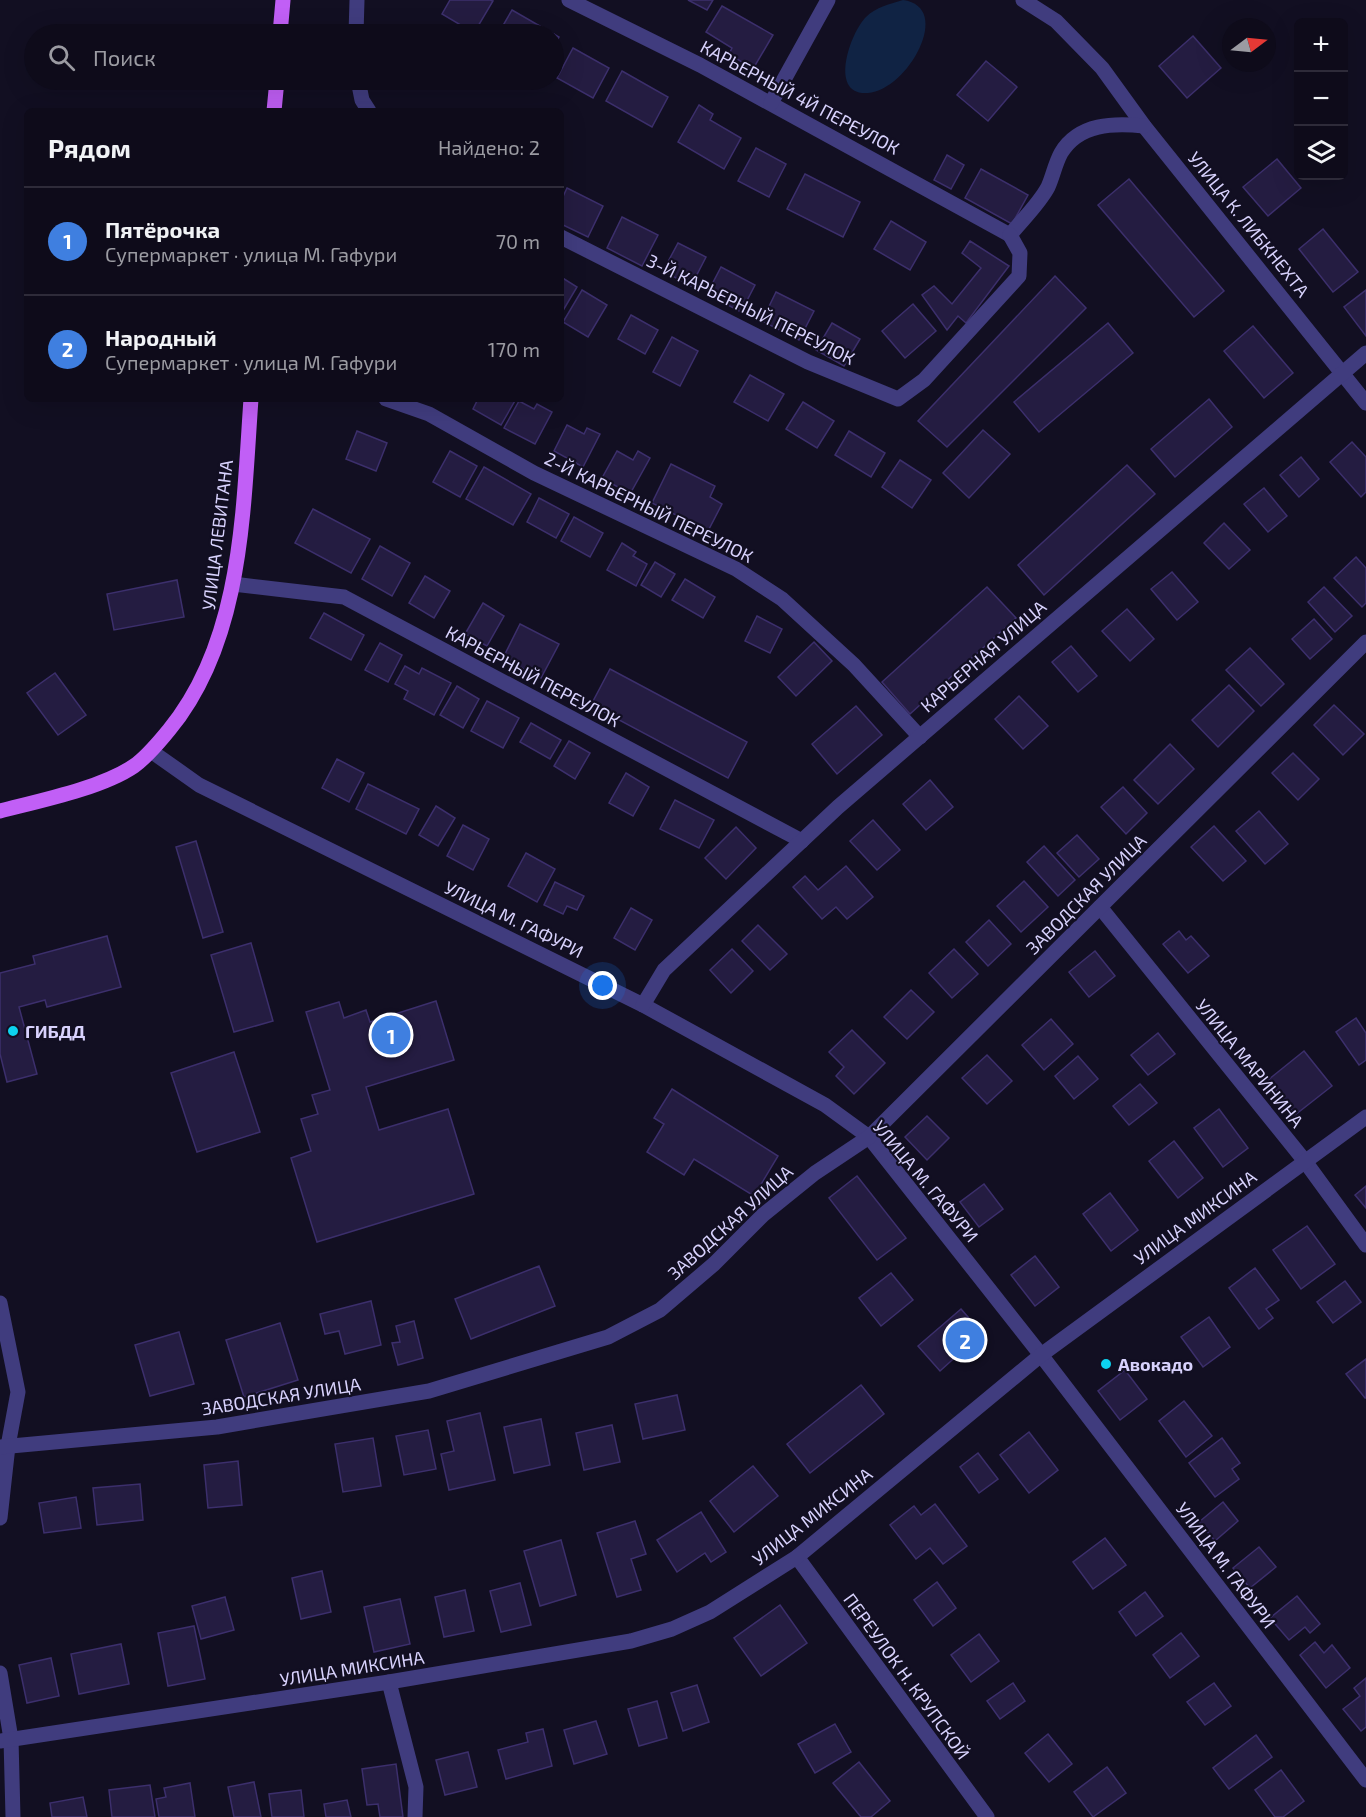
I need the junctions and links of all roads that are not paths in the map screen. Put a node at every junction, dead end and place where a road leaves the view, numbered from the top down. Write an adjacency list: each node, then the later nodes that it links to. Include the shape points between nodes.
1 (283, 0): 6 (main road)
2 (357, 0): 7 (street)
3 (569, 0): 10 (street, КАРЬЕРНЫЙ 4Й ПЕРЕУЛОК)
4 (828, 0): 10 (street)
5 (1023, 0): 13 (street, УЛИЦА К. ЛИБКНЕХТА, via 1056,21 1102,68)
6 (281, 24)
7 (356, 24)
8 (276, 90): 11 (main road)
9 (360, 90): 12 (street)
10 (771, 103): 14 (street, КАРЬЕРНЫЙ 4Й ПЕРЕУЛОК)
11 (274, 108)
12 (367, 108)
13 (1144, 126): 14 (street, via 1119,123 1084,130 1073,138 1062,152 1047,190); 17 (street, УЛИЦА К. ЛИБКНЕХТА)
14 (1010, 234): 15 (street, 3-Й КАРЬЕРНЫЙ ПЕРЕУЛОК, via 1020,253 1019,276 924,380 898,399 808,362)
15 (564, 239)
16 (1366, 353): 17 (street, КАРЬЕРНАЯ УЛИЦА)
17 (1342, 372): 20 (street, УЛИЦА К. ЛИБКНЕХТА); 23 (street, КАРЬЕРНАЯ УЛИЦА)
18 (251, 402): 21 (main road, УЛИЦА ЛЕВИТАНА)
19 (395, 402): 23 (street, 2-Й КАРЬЕРНЫЙ ПЕРЕУЛОК, via 429,414 534,473 736,568 782,599 854,665)
20 (1366, 402)
21 (233, 584): 24 (main road, УЛИЦА ЛЕВИТАНА, via 208,670 188,707); 26 (street, КАРЬЕРНЫЙ ПЕРЕУЛОК, via 344,597)
22 (1366, 642): 27 (street, ЗАВОДСКАЯ УЛИЦА)
23 (920, 737): 26 (street, КАРЬЕРНАЯ УЛИЦА)
24 (151, 751): 25 (main road, УЛИЦА ЛЕВИТАНА, via 111,778); 28 (street, УЛИЦА М. ГАФУРИ, via 199,785)
25 (0, 811)
26 (802, 842): 28 (street, КАРЬЕРНАЯ УЛИЦА, via 664,970)
27 (1100, 907): 30 (street, ЗАВОДСКАЯ УЛИЦА); 31 (street, УЛИЦА МАРИНИНА)
28 (643, 1005): 30 (street, УЛИЦА М. ГАФУРИ, via 825,1106)
29 (1366, 1117): 31 (street, УЛИЦА МИКСИНА)
30 (869, 1137): 34 (street, УЛИЦА М. ГАФУРИ); 35 (street, ЗАВОДСКАЯ УЛИЦА, via 815,1173 763,1215 660,1310 608,1337 429,1391 217,1427)
31 (1304, 1160): 32 (street, УЛИЦА МАРИНИНА); 34 (street, УЛИЦА МИКСИНА)
32 (1366, 1245)
33 (0, 1303): 35 (street, via 18,1392)
34 (1041, 1355): 37 (street, УЛИЦА МИКСИНА); 41 (street, УЛИЦА М. ГАФУРИ)
35 (4, 1447): 36 (street)
36 (0, 1518)
37 (797, 1557): 39 (street, УЛИЦА МИКСИНА, via 711,1612 672,1629 631,1641); 44 (street, ПЕРЕУЛОК Н. КРУПСКОЙ)
38 (0, 1673): 40 (street)
39 (389, 1682): 40 (street, УЛИЦА МИКСИНА); 43 (street, via 416,1787)
40 (6, 1740): 42 (street)
41 (1366, 1780)
42 (13, 1817)
43 (416, 1817)
44 (987, 1817)

